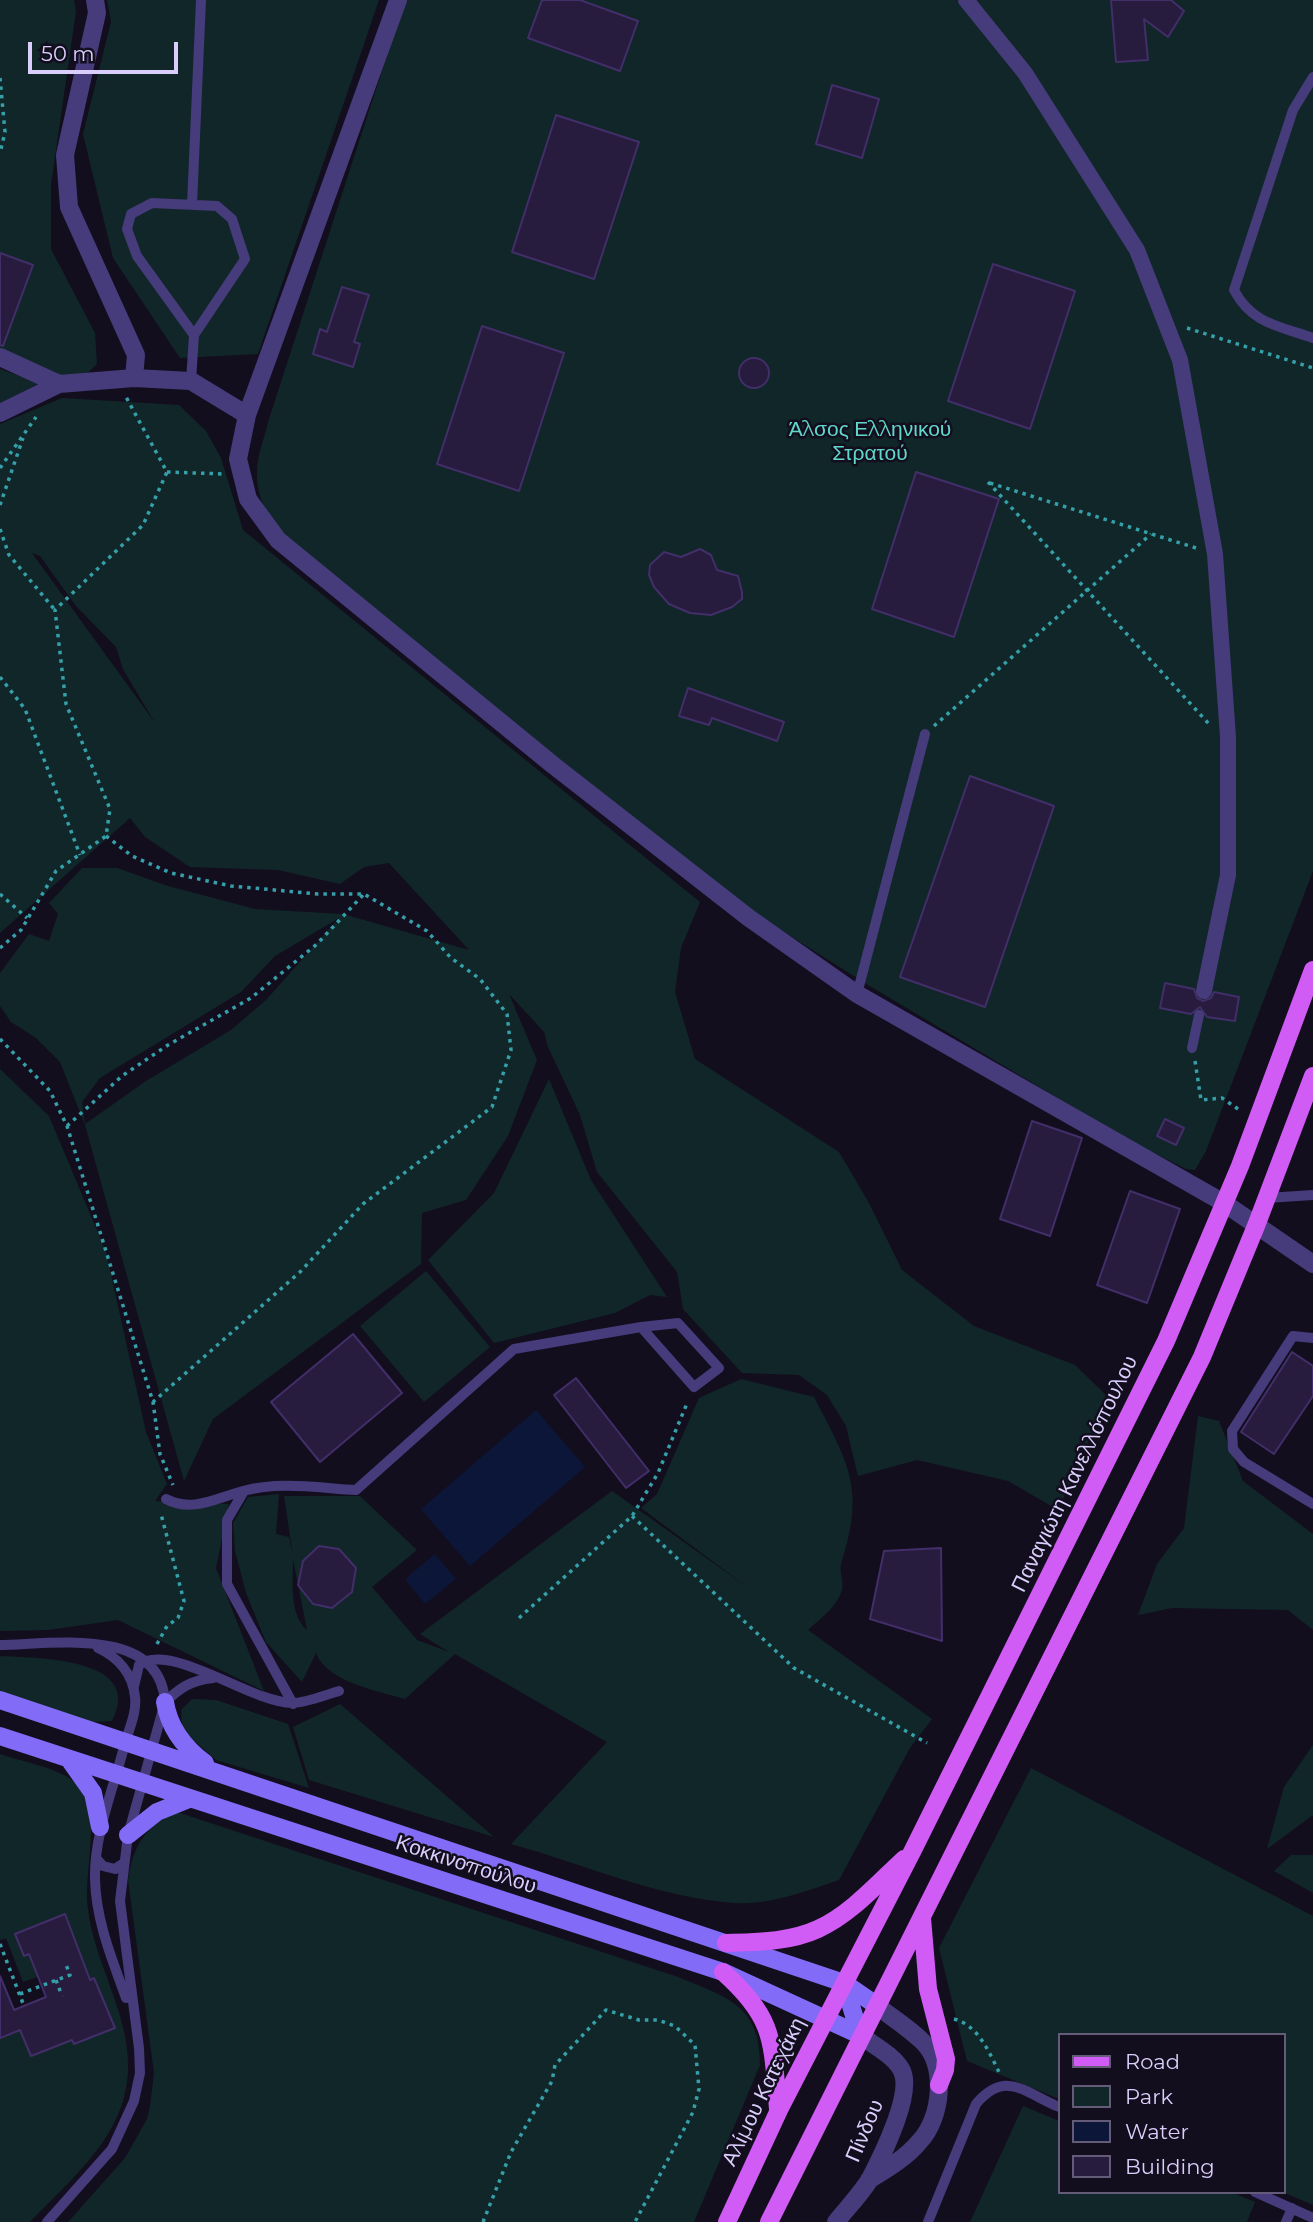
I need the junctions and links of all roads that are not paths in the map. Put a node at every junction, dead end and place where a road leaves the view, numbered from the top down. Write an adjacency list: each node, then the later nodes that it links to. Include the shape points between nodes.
1 (95, 0): 10 (street, via 97,13 65,155 69,207 136,355)
2 (201, 0): 6 (lane)
3 (398, 0): 14 (street)
4 (966, 0): 17 (street, via 1025,73 1137,250 1180,360 1215,554 1228,745 1228,875)
5 (1313, 77): 8 (lane, via 1293,110 1234,290 1244,307 1259,319)
6 (192, 205): 7 (lane, via 217,206 232,219 245,259); 7 (lane, via 152,203 131,214 127,229 137,256)
7 (194, 335): 11 (lane)
8 (1313, 338)
9 (0, 357): 12 (street)
10 (125, 379): 11 (street); 12 (street)
11 (191, 380): 14 (street)
12 (59, 384): 13 (street)
13 (0, 413)
14 (247, 415): 18 (street, via 238,459 248,499 278,540 553,765 749,918)
15 (925, 734): 18 (lane)
16 (1313, 970): 24 (main road, Παναγιώτη Κανελλόπουλου)
17 (1204, 990)
18 (857, 994): 24 (street)
19 (1199, 1015): 20 (lane)
20 (1192, 1048)
21 (1312, 1082): 23 (main road)
22 (1313, 1195): 23 (lane)
23 (1267, 1198): 25 (main road)
24 (1224, 1203): 25 (street); 51 (main road, Παναγιώτη Κανελλόπουλου, via 1166,1341)
25 (1256, 1226): 26 (street); 54 (main road, via 1202,1357)
26 (1313, 1264)
27 (641, 1327): 27 (lane, via 694,1387 719,1368 678,1323); 29 (lane, via 514,1349 356,1490 267,1486)
28 (1313, 1338): 31 (lane, via 1293,1336 1232,1431 1233,1449 1244,1462)
29 (244, 1491): 30 (lane, via 201,1504 179,1506); 40 (lane, via 227,1520 227,1584)
30 (166, 1499)
31 (1313, 1504)
32 (91, 1644): 33 (lane); 34 (lane, via 123,1649); 37 (lane, via 121,1663 132,1680)
33 (0, 1645)
34 (146, 1659): 35 (lane, via 182,1664); 37 (lane, via 134,1679); 39 (lane, via 158,1672)
35 (215, 1678): 39 (lane, via 182,1686); 40 (lane, via 264,1699)
36 (339, 1691): 40 (lane)
37 (136, 1699): 42 (lane)
38 (0, 1700): 42 (main road, Κοκκινοπούλου)
39 (164, 1702): 43 (lane); 45 (main road, via 175,1731 191,1752)
40 (293, 1703)
41 (0, 1736): 44 (main road, Κοκκινοπούλου)
42 (125, 1741): 43 (main road, Κοκκινοπούλου); 46 (lane)
43 (152, 1749): 45 (main road, Κοκκινοπούλου); 47 (lane)
44 (69, 1759): 46 (main road, Κοκκινοπούλου); 49 (main road, via 93,1793)
45 (217, 1771): 55 (main road, Κοκκινοπούλου)
46 (118, 1776): 47 (main road, Κοκκινοπούλου); 49 (lane)
47 (142, 1784): 48 (main road, Κοκκινοπούλου); 50 (lane)
48 (188, 1799): 50 (main road, via 158,1812); 56 (main road, Κοκκινοπούλου)
49 (100, 1828): 52 (lane)
50 (128, 1835): 53 (lane)
51 (912, 1852): 55 (main road, via 845,1912 818,1929 787,1938); 57 (main road, Παναγιώτη Κανελλόπουλου)
52 (96, 1858): 53 (lane, via 115,1869); 59 (lane, via 100,1921)
53 (124, 1863): 59 (lane, via 120,1901)
54 (922, 1918): 58 (main road); 62 (main road, via 924,1964 946,2059)
55 (726, 1943): 57 (main road, Κοκκινοπούλου)
56 (723, 1972): 60 (main road, Κοκκινοπούλου); 64 (main road, via 746,1993 769,2028)
57 (844, 1983): 58 (main road, Κοκκινοπούλου); 60 (main road, Αλίμου Κατεχάκη); 61 (main road)
58 (876, 2005): 61 (main road); 62 (street, Πίνδου, via 923,2042 934,2060)
59 (134, 2017): 69 (lane, via 140,2073 126,2124 112,2149)
60 (826, 2019): 61 (main road, Κοκκινοπούλου); 64 (main road, Αλίμου Κατεχάκη)
61 (860, 2035): 65 (street, Πίνδου, via 897,2064 905,2084 901,2109); 71 (main road)
62 (939, 2085): 65 (street, Πίνδου, via 933,2117 921,2141)
63 (1058, 2107): 73 (lane, via 1005,2084 987,2092 976,2104)
64 (779, 2110): 70 (main road, Αλίμου Κατεχάκη)
65 (869, 2180): 72 (street, Πίνδου)
66 (1260, 2194): 67 (lane)
67 (1292, 2208): 68 (lane); 74 (lane)
68 (1313, 2218)
69 (47, 2222)
70 (727, 2222)
71 (769, 2222)
72 (836, 2222)
73 (928, 2222)
74 (1286, 2222)

